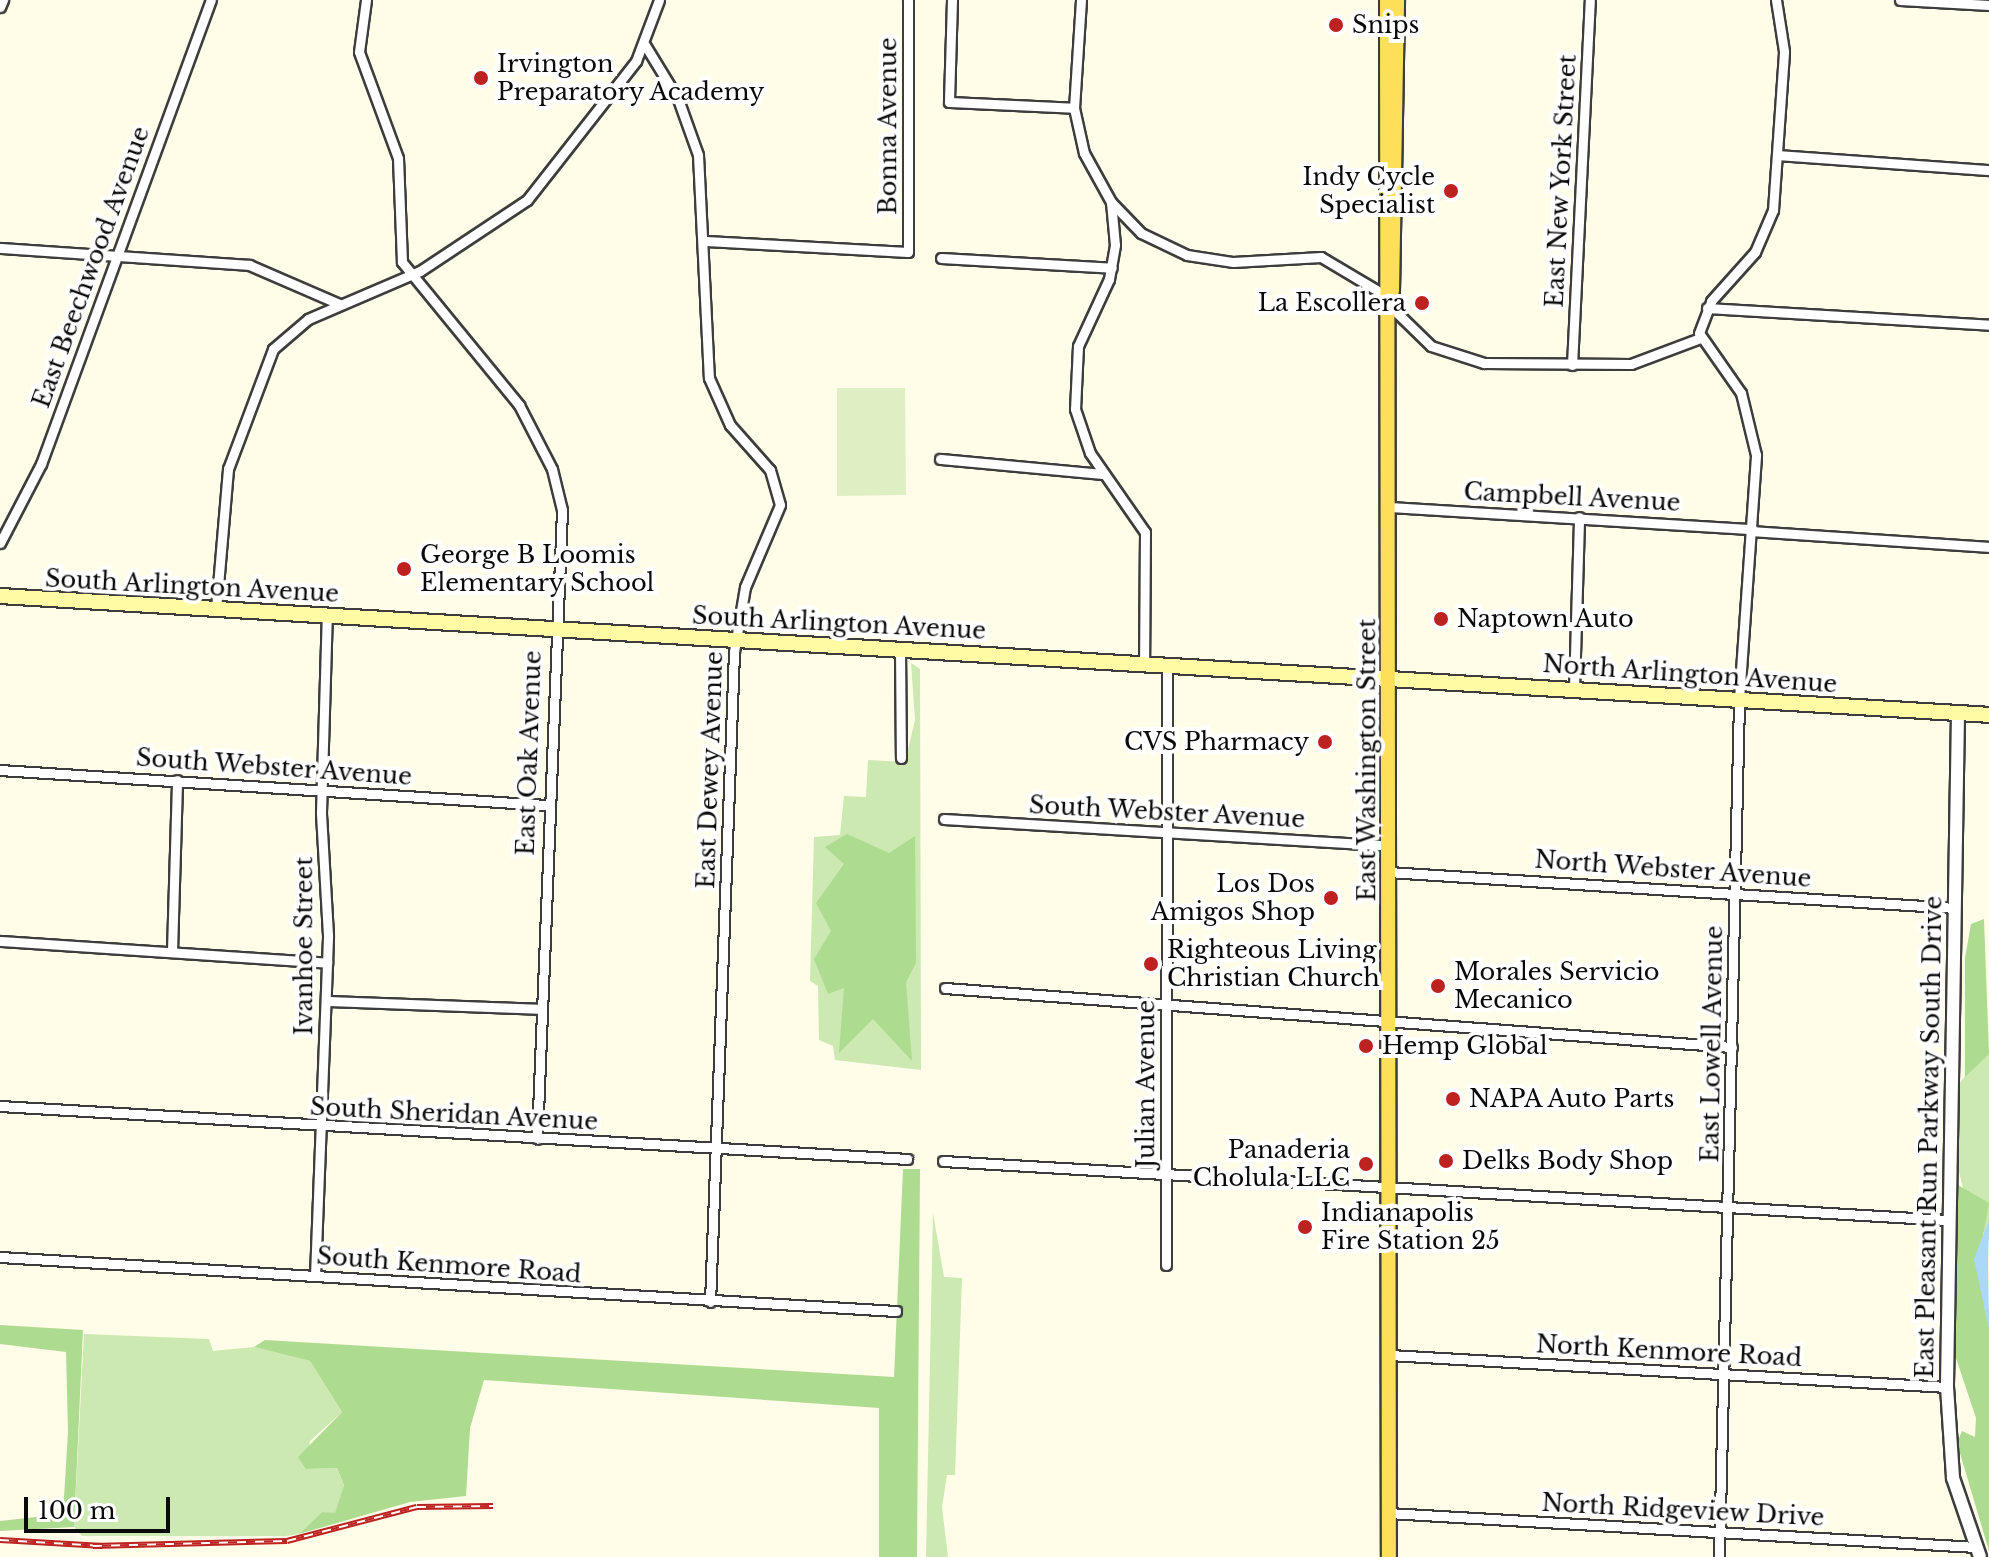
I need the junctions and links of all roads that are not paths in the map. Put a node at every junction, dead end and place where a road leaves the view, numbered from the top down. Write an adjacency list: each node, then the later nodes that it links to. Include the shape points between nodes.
1 (3, 0): 14 (street)
2 (211, 0): 22 (street, East Beechwood Avenue)
3 (366, 0): 25 (street, East Oak Avenue, via 360,61 398,158 397,240)
4 (659, 0): 15 (street)
5 (908, 0): 20 (street, Bonna Avenue, via 908,252)
6 (952, 0): 16 (street, via 949,102)
7 (1081, 0): 16 (street)
8 (1387, 0): 26 (main road, East Washington Street, via 1384,266)
9 (1397, 0): 26 (main road, East Washington Street, via 1397,266)
10 (1590, 0): 31 (street, East New York Street)
11 (1776, 0): 17 (street, via 1784,42)
12 (1900, 0): 13 (street)
13 (1989, 5)
14 (0, 7)
15 (645, 45): 20 (street, East Dewey Avenue, via 696,146); 25 (street, via 527,200)
16 (1074, 108): 19 (street, via 1084,153)
17 (1778, 155): 18 (street); 28 (street, via 1766,231)
18 (1989, 170)
19 (1111, 202): 24 (street); 26 (street, via 1141,233 1187,255 1233,262 1321,257)
20 (706, 241): 43 (street, East Dewey Avenue, via 709,378 730,425 774,478 780,505 748,579)
21 (0, 248): 22 (street)
22 (116, 256): 27 (street, via 249,265); 37 (street, East Beechwood Avenue, via 41,464)
23 (941, 258): 24 (street)
24 (1112, 268): 33 (street, via 1081,337 1074,377 1080,426)
25 (409, 277): 27 (street); 42 (street, East Oak Avenue, via 491,364 552,469 564,528)
26 (1390, 303): 31 (street, via 1413,333 1453,356); 34 (main road, East Washington Street)
27 (339, 304): 40 (street, via 301,324 262,366 227,474)
28 (1707, 308): 29 (street); 30 (street)
29 (1989, 325)
30 (1700, 338): 31 (street, via 1645,362); 36 (street, East Lowell Avenue, via 1737,385 1753,425)
31 (1572, 365)
32 (940, 459): 33 (street)
33 (1103, 474): 45 (street, via 1147,541)
34 (1390, 507): 35 (street, Campbell Avenue); 47 (main road, East Washington Street)
35 (1579, 517): 36 (street, Campbell Avenue); 48 (street)
36 (1752, 530): 38 (street, Campbell Avenue); 49 (street, East Lowell Avenue)
37 (0, 543)
38 (1989, 547)
39 (0, 596): 40 (main road, South Arlington Avenue)
40 (216, 609): 41 (main road, South Arlington Avenue)
41 (327, 615): 42 (main road, South Arlington Avenue); 55 (street, Ivanhoe Street)
42 (556, 629): 43 (main road, South Arlington Avenue); 56 (street, East Oak Avenue)
43 (735, 639): 44 (main road, South Arlington Avenue); 75 (street, East Dewey Avenue)
44 (900, 649): 45 (main road, South Arlington Avenue); 52 (street)
45 (1144, 663): 46 (main road, South Arlington Avenue)
46 (1167, 664): 47 (main road, South Arlington Avenue); 58 (street, Julian Avenue)
47 (1389, 677): 48 (main road, North Arlington Avenue); 59 (main road, East Washington Street)
48 (1574, 689): 49 (main road, North Arlington Avenue)
49 (1739, 699): 50 (main road, North Arlington Avenue); 61 (street, East Lowell Avenue)
50 (1958, 714): 51 (main road, North Arlington Avenue); 62 (street, East Pleasant Run Parkway South Drive)
51 (1989, 715)
52 (901, 758)
53 (0, 770): 54 (street, South Webster Avenue)
54 (177, 780): 55 (street, South Webster Avenue); 64 (street)
55 (321, 789): 56 (street, South Webster Avenue); 65 (street, Ivanhoe Street)
56 (546, 805): 69 (street, East Oak Avenue)
57 (944, 819): 58 (street, South Webster Avenue)
58 (1167, 832): 59 (street, South Webster Avenue); 68 (street, Julian Avenue)
59 (1388, 845): 60 (main road, East Washington Street)
60 (1388, 872): 61 (street, North Webster Avenue); 70 (main road, East Washington Street)
61 (1736, 892): 62 (street, North Webster Avenue); 71 (street, East Lowell Avenue)
62 (1955, 908): 81 (street, East Pleasant Run Parkway South Drive)
63 (0, 941): 64 (street)
64 (172, 951): 65 (street)
65 (327, 963): 67 (street, Ivanhoe Street)
66 (945, 988): 68 (street)
67 (326, 1001): 69 (street); 73 (street, Ivanhoe Street)
68 (1166, 1003): 70 (street); 78 (street, Julian Avenue)
69 (540, 1009): 74 (street, East Oak Avenue)
70 (1388, 1020): 71 (street); 79 (main road, East Washington Street)
71 (1732, 1047): 80 (street, East Lowell Avenue)
72 (0, 1106): 73 (street, South Sheridan Avenue)
73 (323, 1126): 74 (street, South Sheridan Avenue); 84 (street, Ivanhoe Street)
74 (537, 1139): 75 (street, South Sheridan Avenue)
75 (717, 1148): 76 (street, South Sheridan Avenue); 85 (street, East Dewey Avenue)
76 (907, 1159)
77 (943, 1161): 78 (street)
78 (1166, 1175): 79 (street); 83 (street, Julian Avenue)
79 (1388, 1187): 80 (street); 87 (main road, East Washington Street)
80 (1728, 1207): 81 (street); 88 (street, East Lowell Avenue)
81 (1947, 1220): 89 (street, East Pleasant Run Parkway South Drive)
82 (0, 1257): 84 (street, South Kenmore Road)
83 (1166, 1265)
84 (315, 1276): 85 (street, South Kenmore Road)
85 (710, 1302): 86 (street, South Kenmore Road)
86 (896, 1311)
87 (1389, 1355): 88 (street, North Kenmore Road); 90 (main road, East Washington Street)
88 (1725, 1374): 89 (street, North Kenmore Road); 91 (street, East Lowell Avenue)
89 (1947, 1387): 92 (street, East Pleasant Run Parkway South Drive, via 1952,1469)
90 (1388, 1513): 91 (street, North Ridgeview Drive); 93 (main road, East Washington Street)
91 (1719, 1532): 92 (street, North Ridgeview Drive); 94 (street, East Lowell Avenue)
92 (1978, 1552)
93 (1389, 1557)
94 (1719, 1557)

